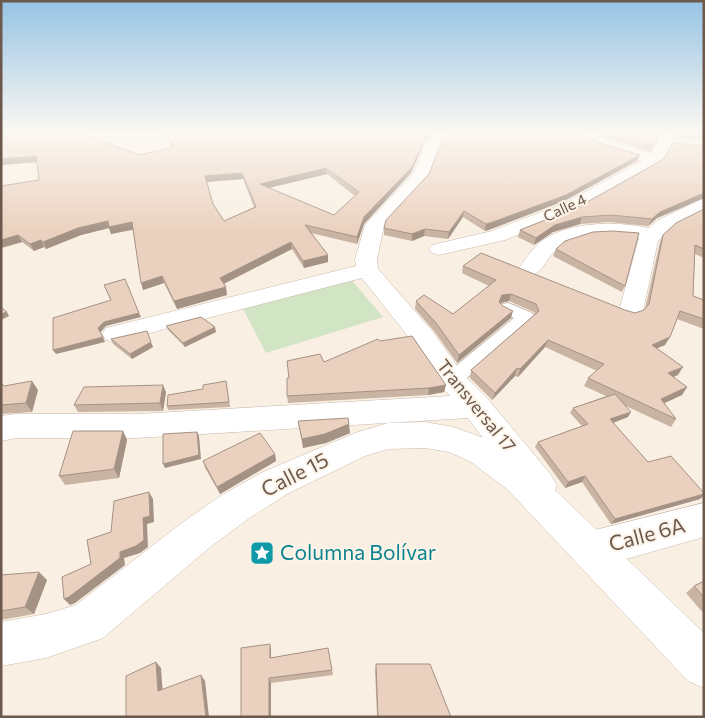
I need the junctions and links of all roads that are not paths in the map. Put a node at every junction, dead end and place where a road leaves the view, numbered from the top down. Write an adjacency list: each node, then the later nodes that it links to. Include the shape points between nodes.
1 (424, 167): 6 (street, via 421,176 375,225 366,259)
2 (644, 167): 5 (street, Calle 4, via 572,207 498,236)
3 (704, 203): 4 (street, via 665,224)
4 (653, 235): 7 (street, via 624,228 599,228 567,237 551,244); 9 (street, via 648,239)
5 (439, 249)
6 (367, 270): 10 (street); 11 (street, Transversal 17, via 424,338)
7 (529, 270)
8 (508, 308): 11 (street, via 526,317)
9 (631, 311)
10 (115, 334)
11 (452, 380): 12 (street, Transversal 17)
12 (476, 406): 13 (street, via 137,426 16,426); 15 (street, Transversal 17)
13 (1, 429)
14 (704, 520): 15 (street, Calle 6A)
15 (591, 550): 16 (street, Calle 15, via 520,479 483,452 453,440 425,435 388,436 314,464 235,507 88,623 46,636); 17 (street, Transversal 17)
16 (1, 644)
17 (704, 665)

